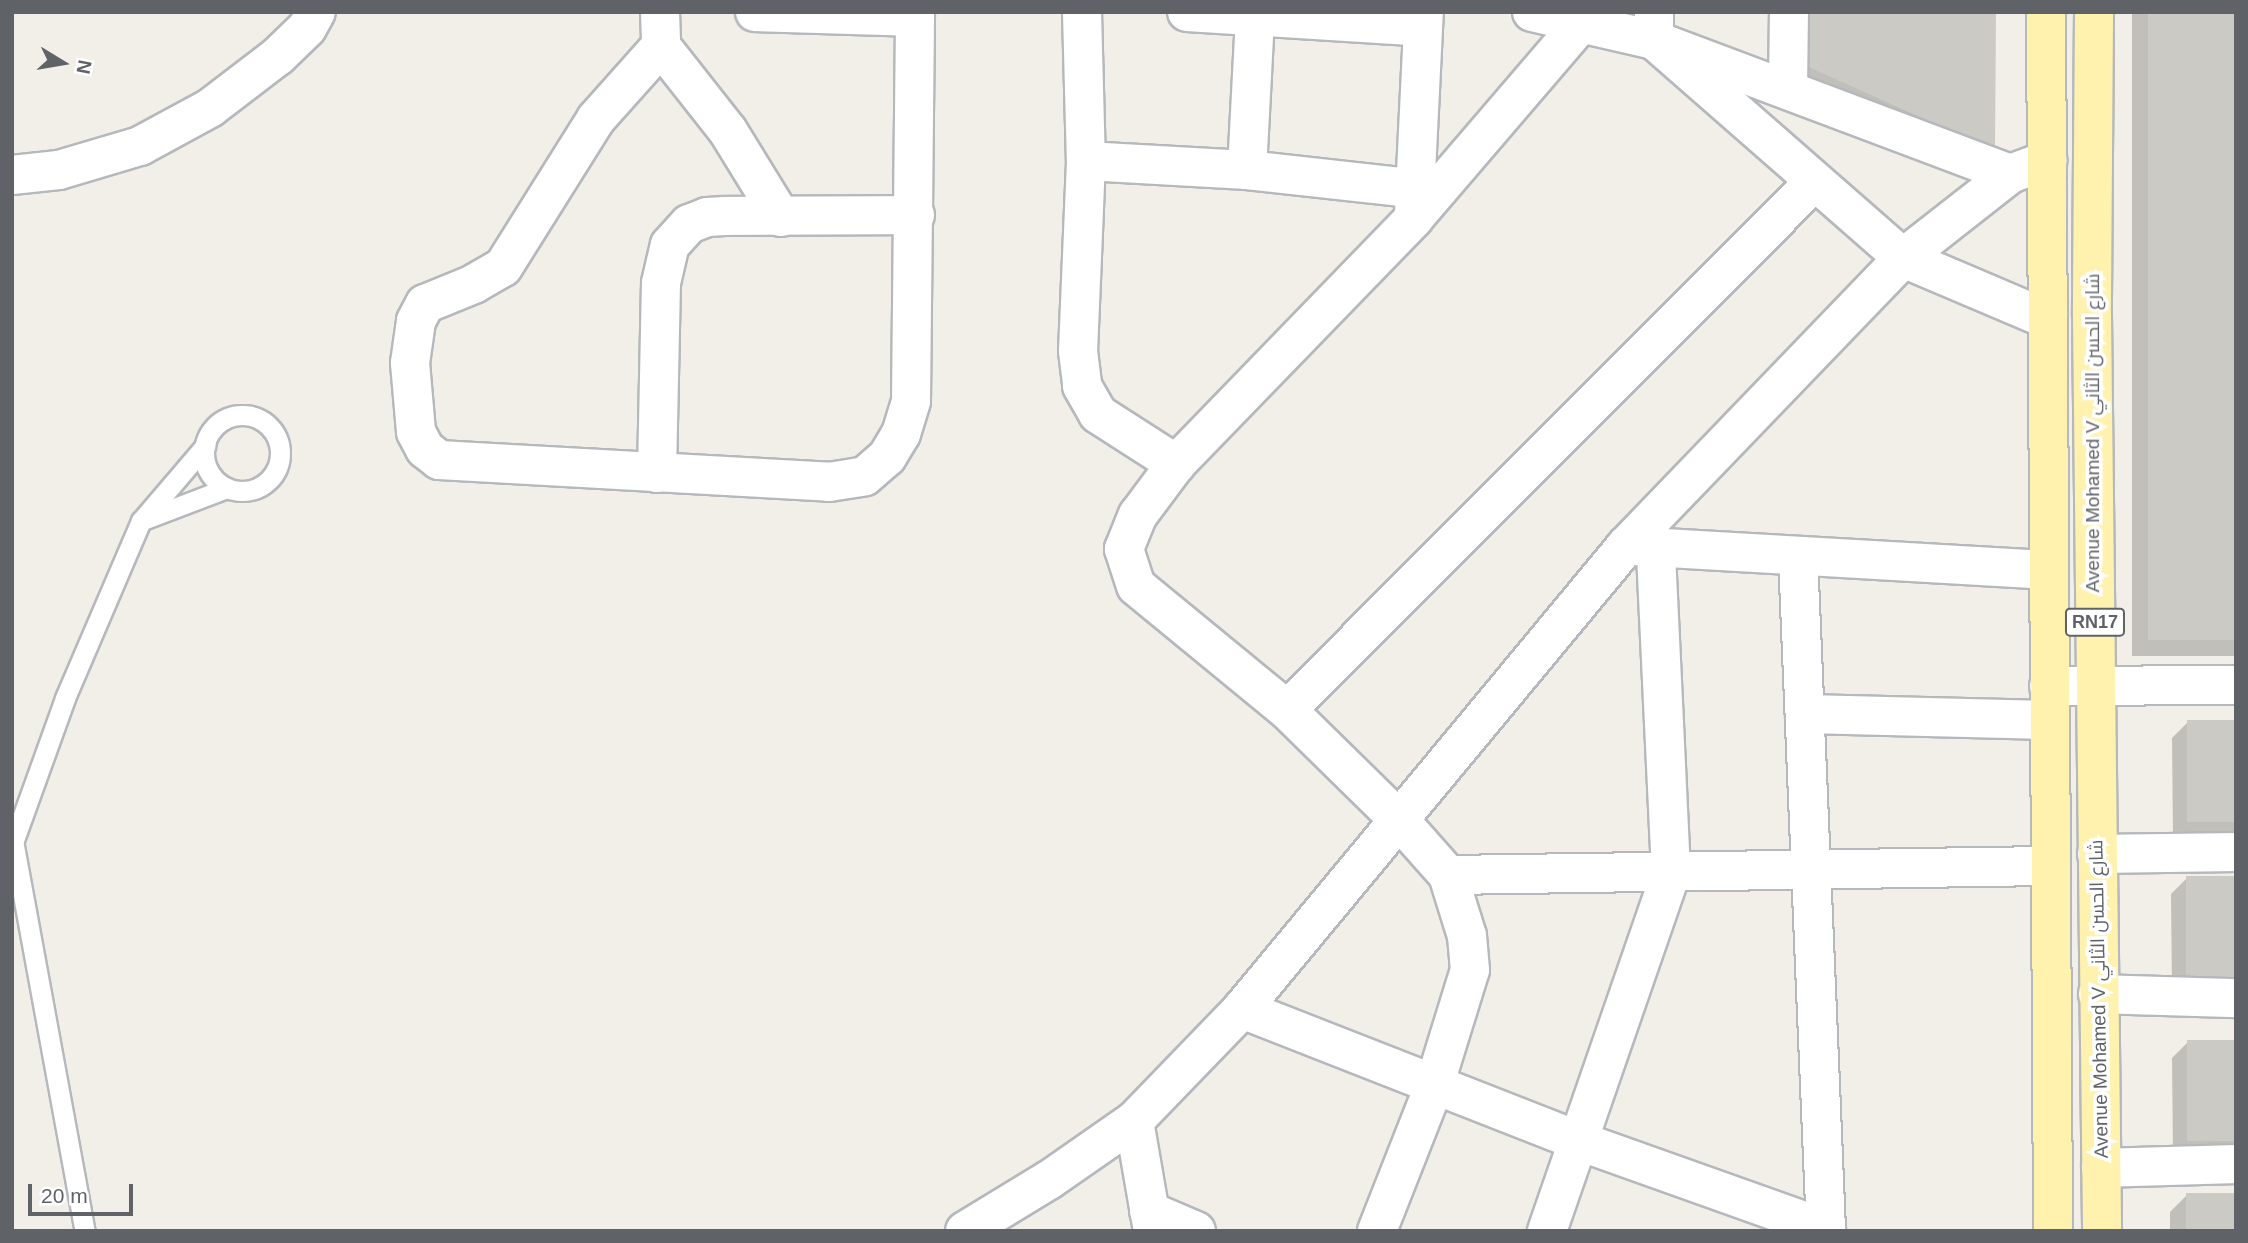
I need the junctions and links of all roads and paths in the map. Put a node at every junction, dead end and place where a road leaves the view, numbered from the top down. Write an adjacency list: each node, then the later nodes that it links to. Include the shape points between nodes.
1 (316, 12): 20 (street, via 278,57 210,108 151,140 59,170)
2 (755, 12): 9 (street)
3 (1082, 12): 16 (street)
4 (1186, 12): 10 (street)
5 (1532, 12): 12 (street)
6 (1790, 12): 15 (street)
7 (2046, 12): 17 (main road, RN17)
8 (2094, 12): 36 (main road, Avenue Mohamed V شارع الحسن الثاني / RN17)
9 (915, 15): 23 (street)
10 (1255, 15): 11 (street); 18 (street)
11 (1423, 20): 22 (street)
12 (1581, 23): 13 (street); 22 (street)
13 (1654, 26): 15 (street); 21 (street)
14 (661, 29): 24 (street); 29 (street, via 596,119 503,267 425,304 416,321 410,363 416,432 425,449 439,460)
15 (1788, 90): 19 (street)
16 (1086, 160): 18 (street); 28 (street, via 1078,351 1082,386 1098,414)
17 (2048, 160): 19 (street); 26 (main road, RN17)
18 (1247, 170): 22 (street)
19 (2010, 174): 25 (street)
20 (12, 175)
21 (1814, 183): 25 (street); 38 (street)
22 (1416, 204): 28 (street)
23 (915, 215): 24 (street); 29 (street, via 911,401 901,434 887,457 865,476 829,482)
24 (781, 217): 29 (street, via 707,218 689,223 670,245 661,284)
25 (1903, 258): 26 (street); 32 (street)
26 (2047, 318): 34 (main road, RN17)
27 (205, 446): 30 (lane, via 208,471); 30 (lane, via 218,424 229,417 253,416 273,431 280,453 272,476 253,490); 31 (lane)
28 (1176, 464): 38 (street, via 1138,515 1124,549 1136,586)
29 (656, 473)
30 (228, 488): 31 (lane)
31 (141, 521): 41 (lane, via 65,698)
32 (1641, 547): 33 (street); 40 (street); 46 (street)
33 (1798, 556): 34 (street); 39 (street)
34 (2048, 570): 37 (main road, RN17)
35 (2236, 685): 36 (street)
36 (2096, 686): 37 (street); 43 (main road, Avenue Mohamed V شارع الحسن الثاني / RN17)
37 (2049, 703): 39 (street); 44 (main road, RN17)
38 (1287, 710): 40 (street)
39 (1805, 714): 45 (street)
40 (1400, 821): 47 (street); 50 (street)
41 (13, 837): 58 (lane)
42 (2236, 852): 43 (street)
43 (2097, 854): 48 (main road, Avenue Mohamed V شارع الحسن الثاني / RN17)
44 (2050, 866): 45 (street); 63 (main road, RN17)
45 (1811, 870): 46 (street); 57 (street)
46 (1671, 872): 47 (street); 53 (street)
47 (1448, 875): 51 (street, via 1466,936 1470,971)
48 (2098, 994): 49 (street); 55 (main road, Avenue Mohamed V شارع الحسن الثاني / RN17)
49 (2236, 998)
50 (1242, 1009): 51 (street); 52 (street)
51 (1434, 1086): 53 (street); 61 (street)
52 (1133, 1121): 56 (street); 59 (street)
53 (1579, 1141): 57 (street); 62 (street)
54 (2236, 1164): 55 (street)
55 (2101, 1168): 64 (main road, Avenue Mohamed V شارع الحسن الثاني / RN17)
56 (1151, 1221): 60 (street)
57 (1826, 1230)
58 (85, 1231)
59 (965, 1231)
60 (1196, 1231)
61 (1377, 1231)
62 (1548, 1231)
63 (2053, 1231)
64 (2102, 1231)

